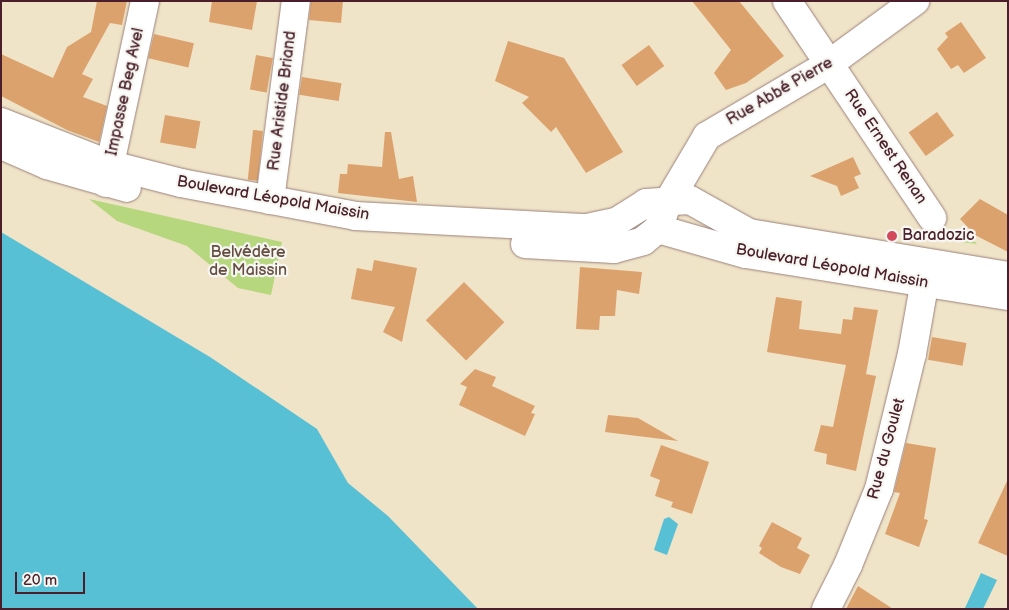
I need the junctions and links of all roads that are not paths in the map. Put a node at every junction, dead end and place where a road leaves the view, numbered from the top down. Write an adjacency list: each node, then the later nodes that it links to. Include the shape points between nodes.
1 (145, 1): 8 (street, Impasse Beg Avel)
2 (296, 1): 9 (street, Rue Aristide Briand)
3 (787, 1): 5 (street, Rue Ernest Renan)
4 (915, 1): 5 (street, Rue Abbé Pierre)
5 (829, 64): 10 (street, Rue Abbé Pierre, via 707,136); 11 (street, Rue Ernest Renan)
6 (1, 122): 8 (street, Boulevard Léopold Maissin)
7 (1, 145): 8 (street, Boulevard Léopold Maissin, via 46,164)
8 (108, 174): 9 (street, Boulevard Léopold Maissin); 12 (street, Boulevard Léopold Maissin, via 268,220 353,233 614,249 643,241)
9 (270, 200): 10 (street, Boulevard Léopold Maissin, via 355,216 587,228 616,222 646,203)
10 (668, 202): 12 (street); 13 (street, Boulevard Léopold Maissin, via 690,200 749,233)
11 (932, 218)
12 (658, 229): 13 (street, Boulevard Léopold Maissin, via 746,254)
13 (926, 273): 14 (street, Boulevard Léopold Maissin); 15 (street, Boulevard Léopold Maissin); 16 (street, Rue du Goulet, via 912,354 879,489)
14 (1008, 276)
15 (1008, 296)
16 (826, 609)

